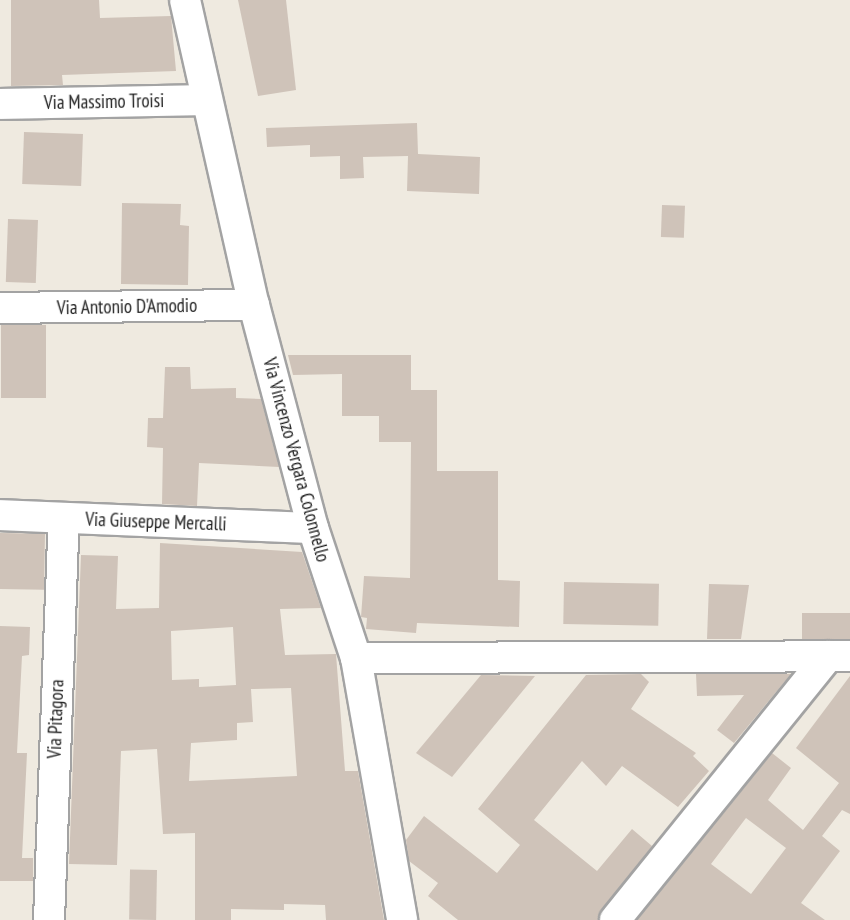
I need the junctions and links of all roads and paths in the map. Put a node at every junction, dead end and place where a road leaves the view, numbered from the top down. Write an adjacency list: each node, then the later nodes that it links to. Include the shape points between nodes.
1 (185, 0): 2 (street, Via Vincenzo Vergara Colonnello)
2 (207, 100): 3 (street, Via Massimo Troisi); 4 (street, Via Vincenzo Vergara Colonnello)
3 (0, 104)
4 (254, 305): 5 (street, Via Antonio D'Amodio); 8 (street, Via Vincenzo Vergara Colonnello)
5 (0, 308)
6 (0, 516): 7 (street, Via Giuseppe Mercalli)
7 (64, 518): 8 (street, Via Giuseppe Mercalli); 12 (street, Via Pitagora)
8 (313, 528): 10 (street, Via Vincenzo Vergara Colonnello)
9 (839, 656): 10 (street); 13 (street)
10 (356, 658): 11 (street, Via Vincenzo Vergara Colonnello)
11 (406, 915)
12 (50, 920)
13 (615, 920)

